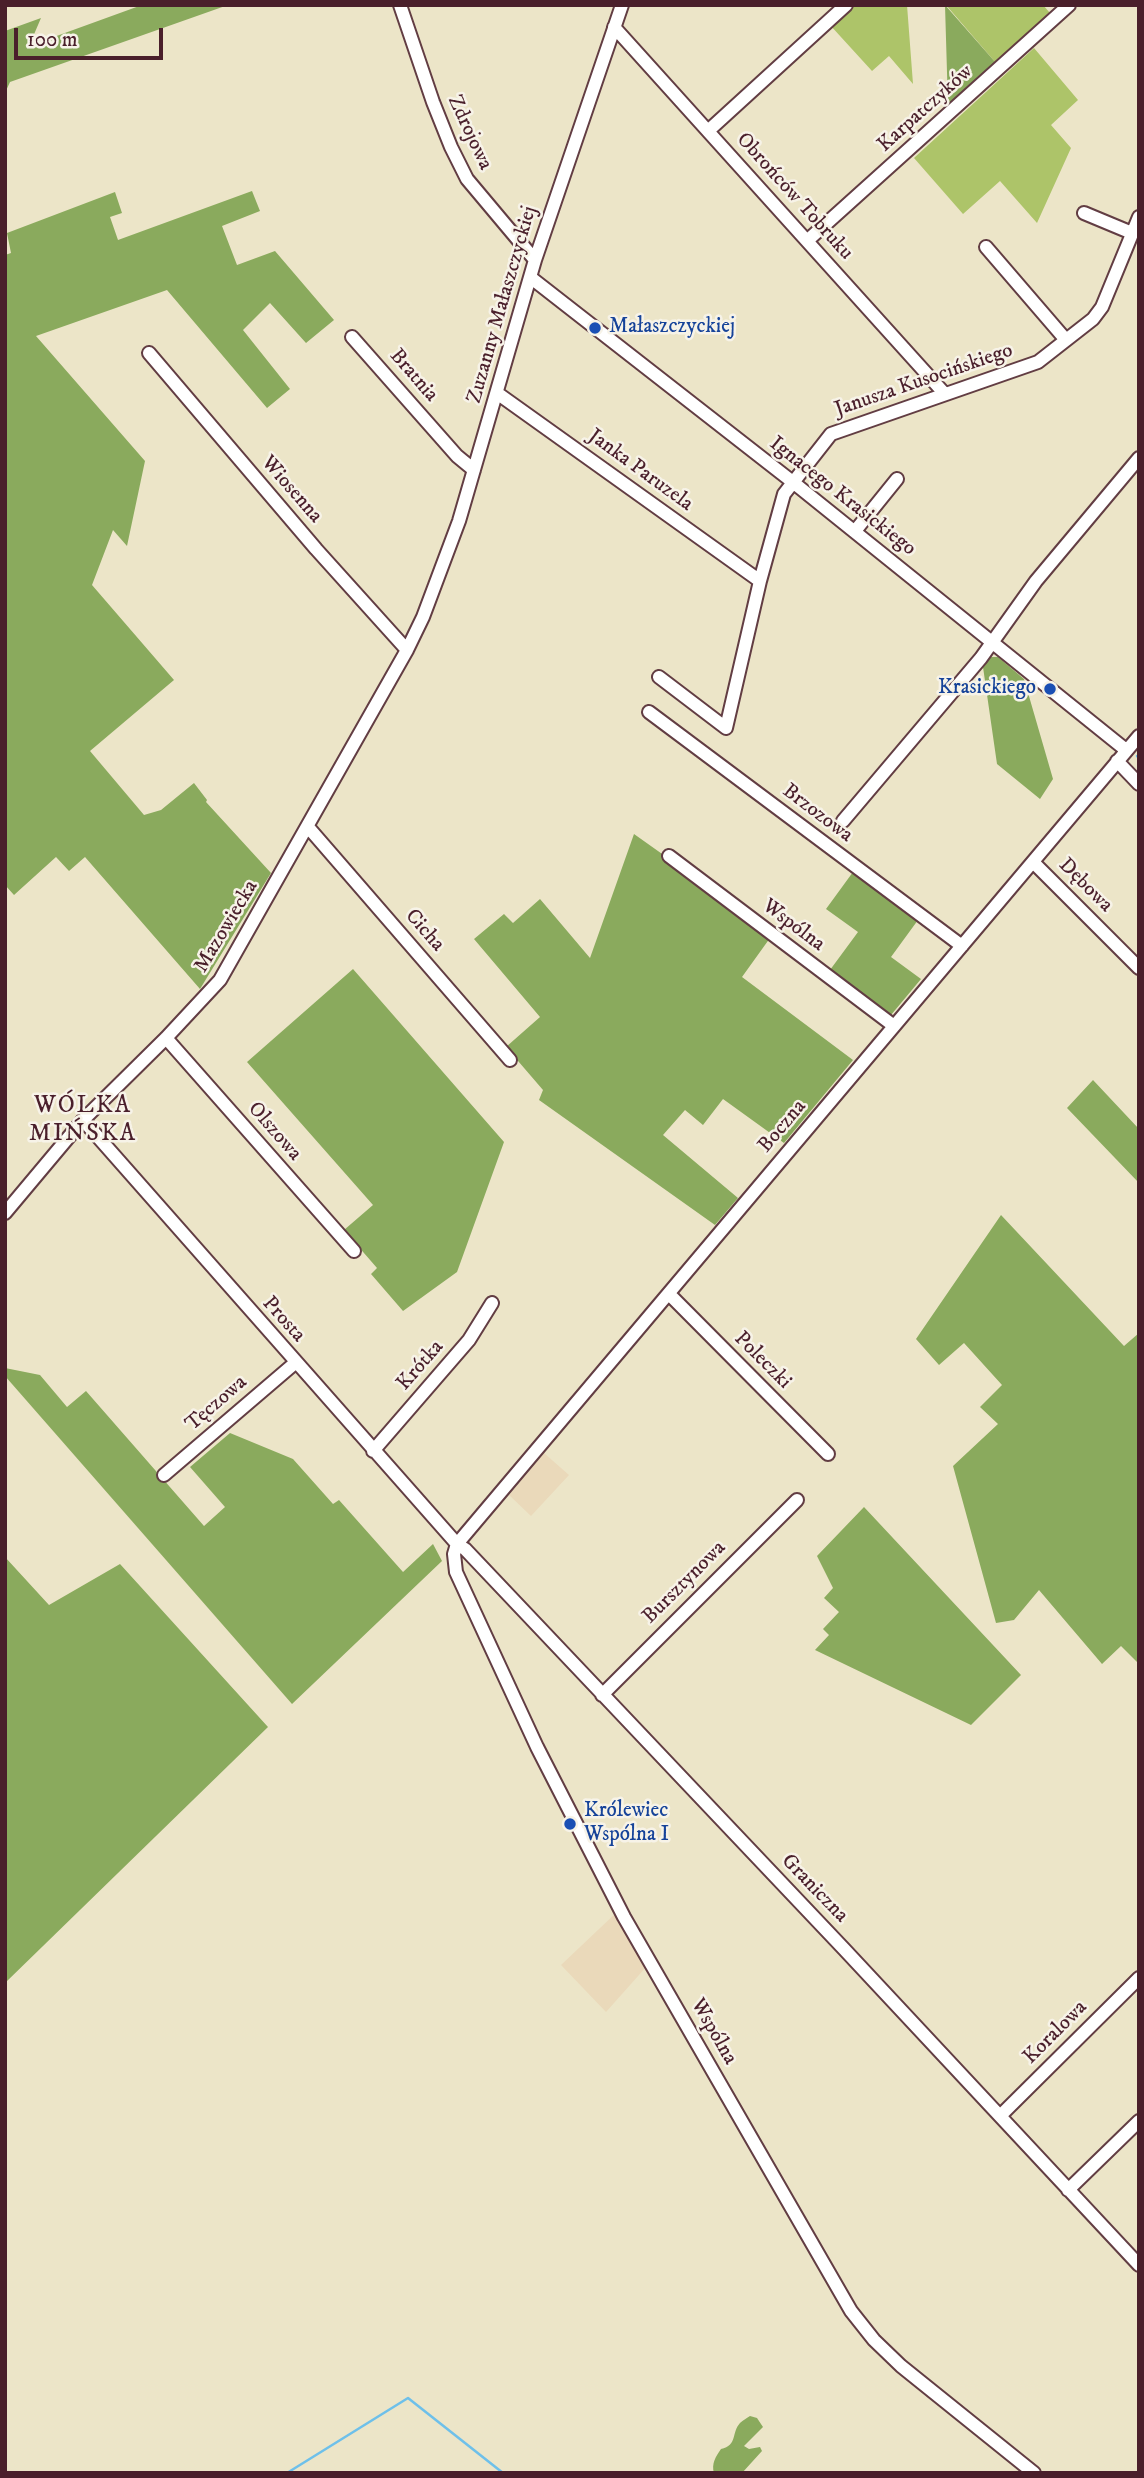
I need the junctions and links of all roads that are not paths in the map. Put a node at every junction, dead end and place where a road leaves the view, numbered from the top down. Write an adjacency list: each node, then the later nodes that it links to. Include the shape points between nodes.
1 (400, 5): 12 (street, Zdrojowa, via 433,102 467,179)
2 (622, 5): 5 (street, Zuzanny Małaszczyckiej)
3 (846, 5): 6 (street)
4 (1069, 5): 10 (street, Karpatczyków)
5 (614, 27): 6 (street, Obrońców Tobruku); 12 (street, Zuzanny Małaszczyckiej)
6 (708, 131): 10 (street, Obrońców Tobruku)
7 (1084, 213): 9 (street)
8 (1139, 217): 9 (street, Janusza Kusocińskiego)
9 (1132, 233): 15 (street, Janusza Kusocińskiego, via 1102,307)
10 (808, 240): 18 (street, Obrońców Tobruku)
11 (986, 247): 15 (street)
12 (535, 260): 13 (street, Zuzanny Małaszczyckiej)
13 (530, 277): 17 (street, Zuzanny Małaszczyckiej); 22 (street, Ignacego Krasickiego)
14 (352, 337): 20 (street, Bratnia)
15 (1066, 340): 18 (street, Janusza Kusocińskiego, via 1038,362)
16 (149, 353): 27 (street, Wiosenna)
17 (497, 393): 20 (street, Zuzanny Małaszczyckiej); 24 (street, Janka Paruzela)
18 (944, 393): 22 (street, Janusza Kusocińskiego, via 831,434)
19 (1139, 458): 26 (street, via 1036,581)
20 (474, 470): 25 (street, Zuzanny Małaszczyckiej)
21 (897, 479): 23 (street)
22 (794, 483): 23 (street, Ignacego Krasickiego); 24 (street, Janusza Kusocińskiego, via 784,494)
23 (855, 531): 26 (street, Ignacego Krasickiego)
24 (760, 581): 28 (street, Janusza Kusocińskiego, via 726,728)
25 (423, 617): 27 (street, Mazowiecka)
26 (992, 643): 31 (street, Ignacego Krasickiego); 34 (street)
27 (407, 650): 35 (street, Mazowiecka)
28 (659, 677)
29 (649, 712): 38 (street, Brzozowa)
30 (1139, 736): 31 (street, Boczna)
31 (1126, 750): 32 (street, Boczna)
32 (1117, 761): 33 (street); 37 (street, Boczna)
33 (1139, 785)
34 (843, 821)
35 (308, 827): 41 (street, Mazowiecka, via 220,980); 42 (street, Cicha)
36 (670, 856): 40 (street, Wspólna)
37 (1033, 862): 38 (street, Boczna); 39 (street, Dębowa)
38 (962, 946): 40 (street, Boczna)
39 (1139, 968)
40 (894, 1026): 46 (street, Boczna)
41 (166, 1038): 43 (street, Mazowiecka); 45 (street, Olszowa)
42 (510, 1060)
43 (83, 1120): 44 (street, Mazowiecka); 48 (street, Prosta)
44 (5, 1213)
45 (354, 1251)
46 (669, 1294): 50 (street, Poleczki); 53 (street, Boczna)
47 (492, 1303): 49 (street, Krótka, via 469,1340)
48 (295, 1363): 49 (street, Prosta); 51 (street, Tęczowa)
49 (373, 1451): 53 (street, Prosta)
50 (828, 1454)
51 (164, 1475)
52 (797, 1500): 54 (street, Bursztynowa)
53 (457, 1545): 54 (street, Graniczna); 60 (street, Wspólna, via 456,1572 537,1747 618,1905 851,2311 901,2365)
54 (602, 1695): 56 (street, Graniczna)
55 (1139, 1978): 56 (street, Koralowa)
56 (1000, 2116): 58 (street, Graniczna)
57 (1139, 2121): 58 (street)
58 (1068, 2190): 59 (street, Graniczna)
59 (1139, 2265)
60 (1034, 2473)

